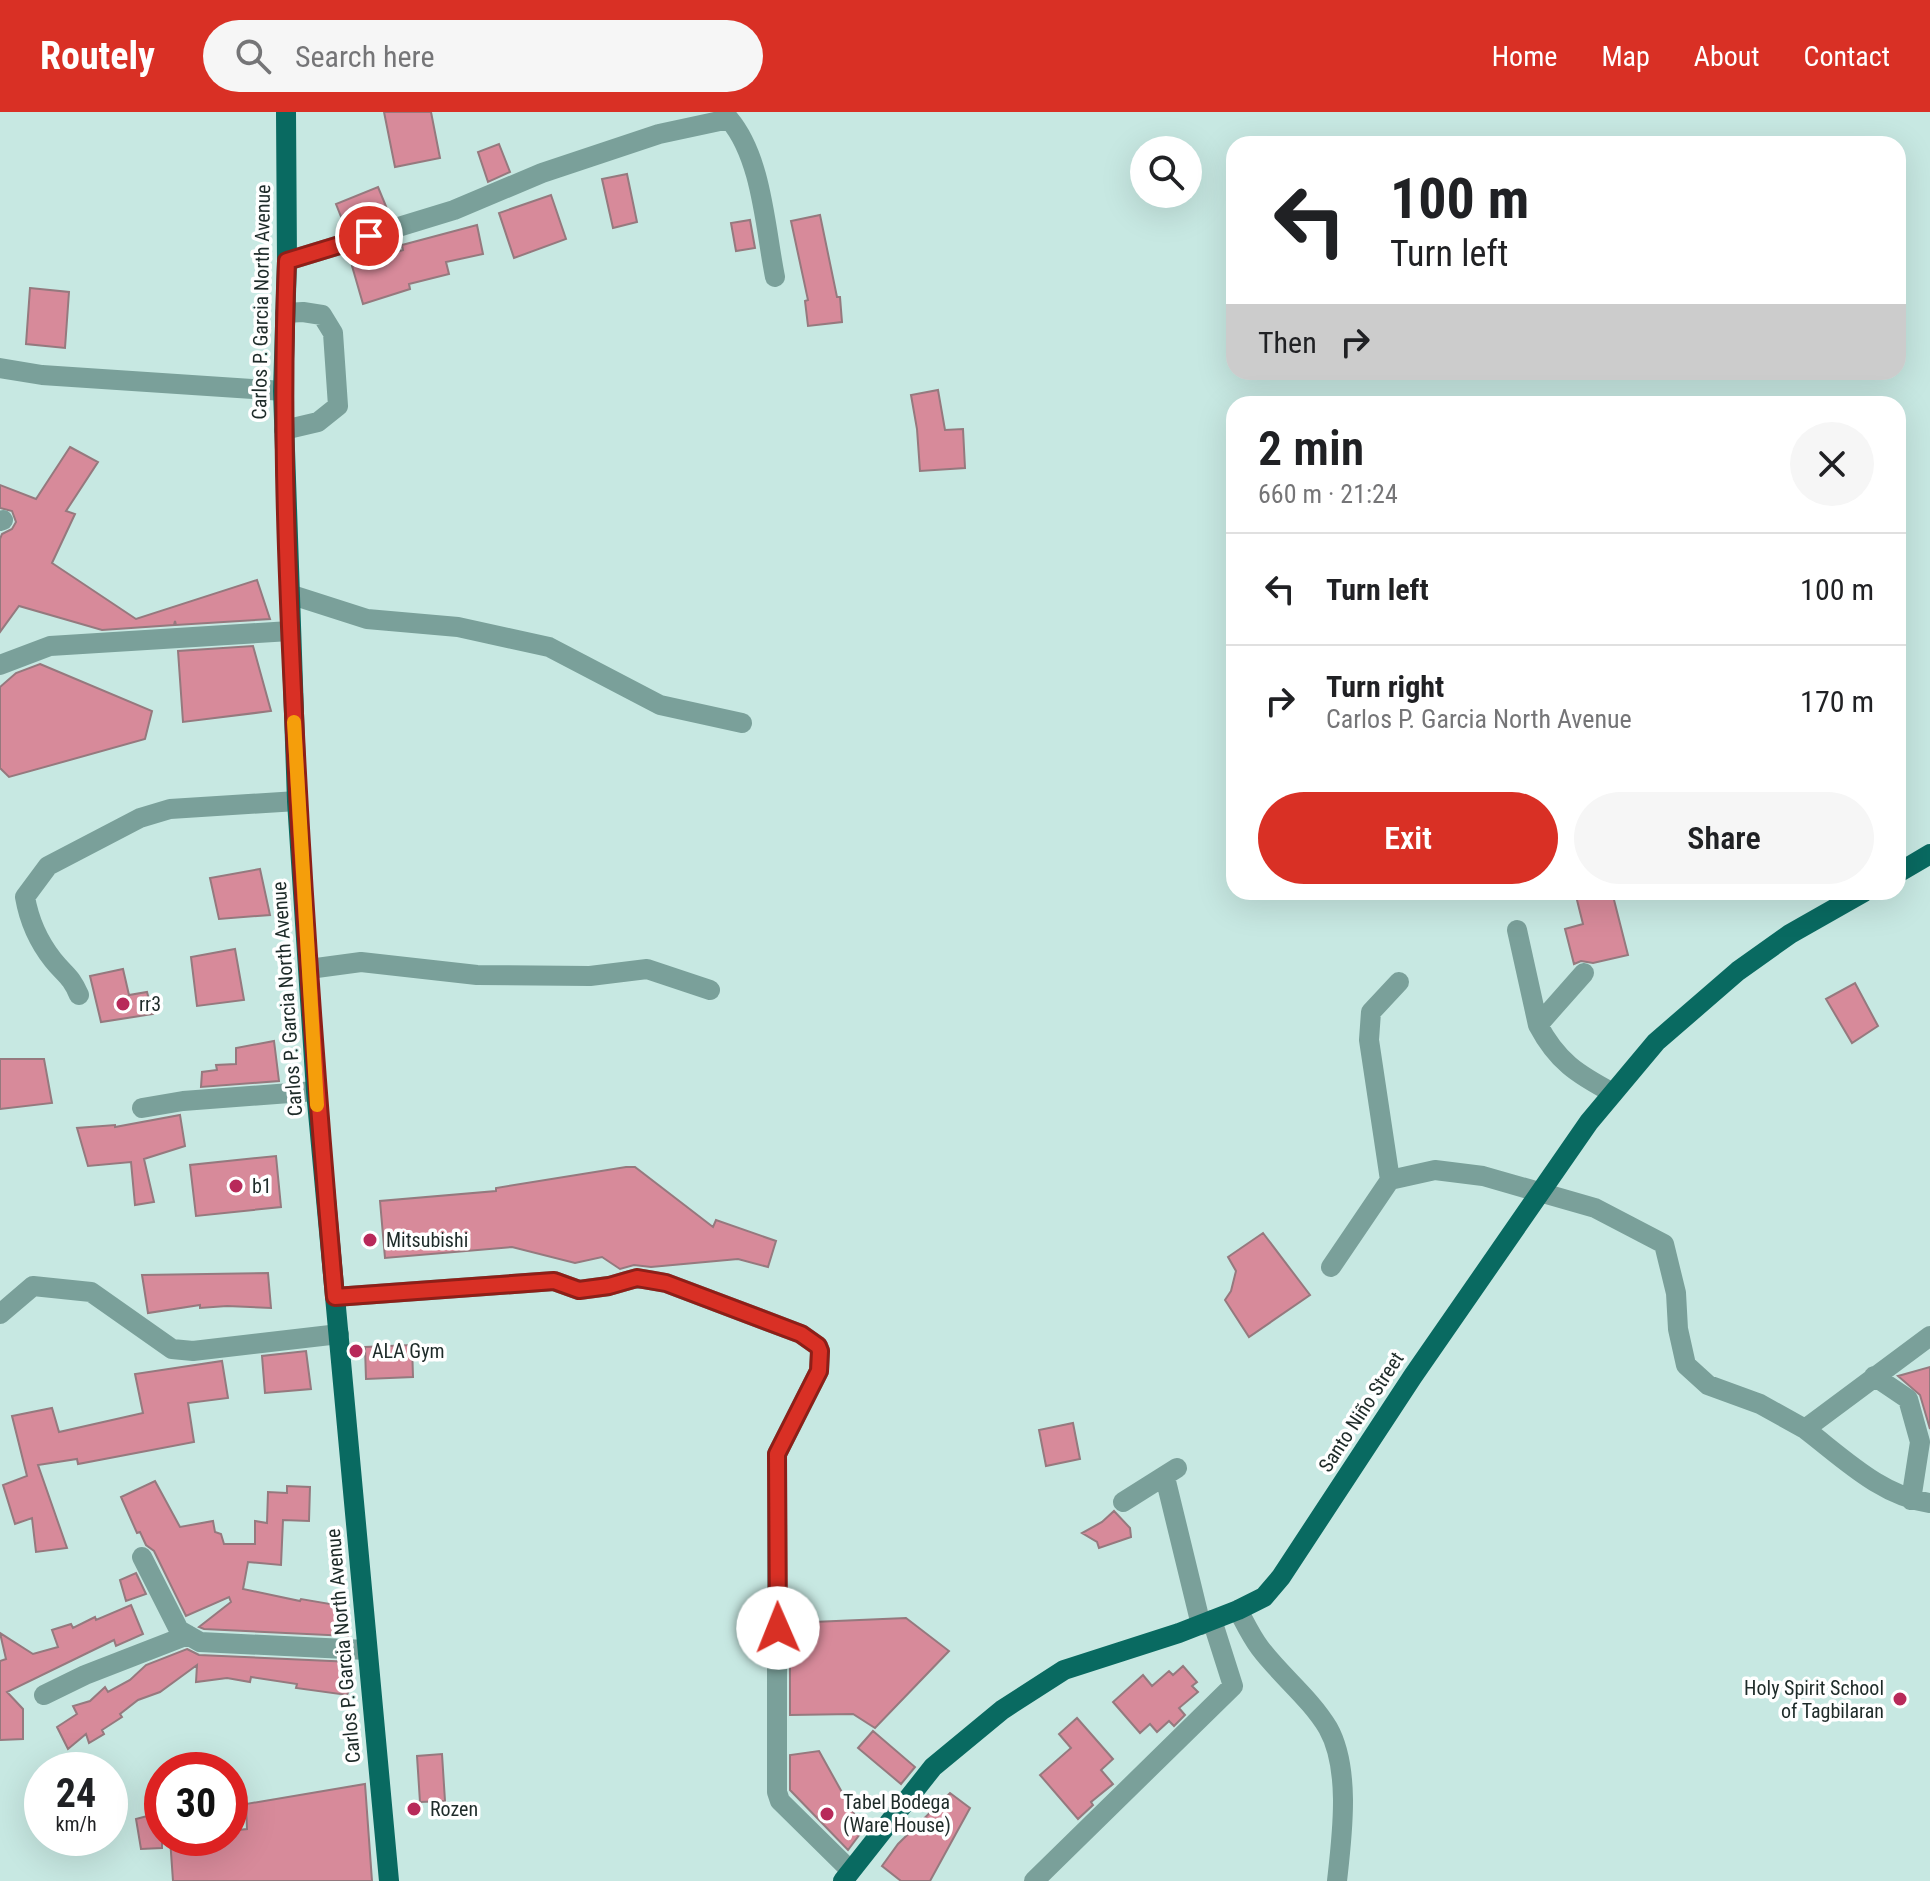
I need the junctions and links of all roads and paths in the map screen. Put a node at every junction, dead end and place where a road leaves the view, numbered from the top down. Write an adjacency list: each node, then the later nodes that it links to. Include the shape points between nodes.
1 (286, 112): 2 (main road, Carlos P. Garcia North Avenue)
2 (287, 261): 3 (street, via 454,210 542,173 659,134 729,119 744,136 756,175); 4 (main road, Carlos P. Garcia North Avenue)
3 (775, 277)
4 (285, 313): 6 (main road, Carlos P. Garcia North Avenue); 7 (street, via 322,315 333,333 338,406 318,422)
5 (0, 368): 6 (street)
6 (283, 391): 7 (main road, Carlos P. Garcia North Avenue)
7 (284, 430): 8 (main road, Carlos P. Garcia North Avenue)
8 (289, 594): 9 (main road, Carlos P. Garcia North Avenue); 11 (street, via 367,619 458,627 549,647 660,705)
9 (290, 631): 10 (street, via 50,646); 12 (main road, Carlos P. Garcia North Avenue)
10 (0, 665)
11 (742, 723)
12 (297, 801): 17 (main road, Carlos P. Garcia North Avenue); 21 (street, via 170,809 140,818 48,866 25,897 29,920)
13 (1930, 854): 14 (main road)
14 (1906, 868)
15 (1850, 900): 24 (main road, Santo Niño Street, via 1738,971 1656,1042)
16 (1517, 930): 22 (street)
17 (309, 969): 20 (street, via 361,962 477,975 590,976 647,969); 23 (main road, Carlos P. Garcia North Avenue)
18 (1584, 973): 22 (street)
19 (1399, 982): 26 (street, via 1371,1012 1369,1040)
20 (710, 990)
21 (79, 995)
22 (1538, 1025): 24 (street, via 1551,1049 1581,1076)
23 (316, 1091): 25 (street); 29 (main road, Carlos P. Garcia North Avenue)
24 (1613, 1093): 27 (main road, Santo Niño Street)
25 (142, 1108)
26 (1390, 1180): 27 (street, via 1435,1170 1483,1176); 28 (street)
27 (1539, 1194): 34 (street, via 1595,1208 1664,1244 1686,1365 1708,1385 1760,1404); 38 (main road, Santo Niño Street, via 1281,1577 1264,1597)
28 (1331, 1267)
29 (335, 1297): 31 (main road, Carlos P. Garcia North Avenue); 43 (street, via 554,1281 579,1290 637,1278 679,1288 801,1334 818,1346 819,1371 777,1454 777,1792)
30 (0, 1314): 31 (street, via 33,1286 91,1292 172,1349)
31 (339, 1334): 41 (main road, Carlos P. Garcia North Avenue)
32 (1930, 1336): 33 (street)
33 (1874, 1376): 34 (street); 35 (street, via 1908,1399 1920,1442)
34 (1805, 1429): 35 (street, via 1883,1487)
35 (1921, 1501)
36 (1123, 1502): 39 (street, via 1171,1473)
37 (142, 1557): 40 (street, via 179,1630)
38 (1238, 1610): 39 (main road, Santo Niño Street); 46 (street, via 1260,1648 1328,1729 1340,1761)
39 (1206, 1622): 43 (main road, Santo Niño Street, via 1064,1670 1002,1710 933,1767); 45 (street, via 1233,1686)
40 (188, 1635): 41 (street, via 200,1642); 42 (street)
41 (366, 1650): 44 (main road, Carlos P. Garcia North Avenue)
42 (44, 1695)
43 (846, 1876)
44 (389, 1881)
45 (1034, 1881)
46 (1337, 1881)

